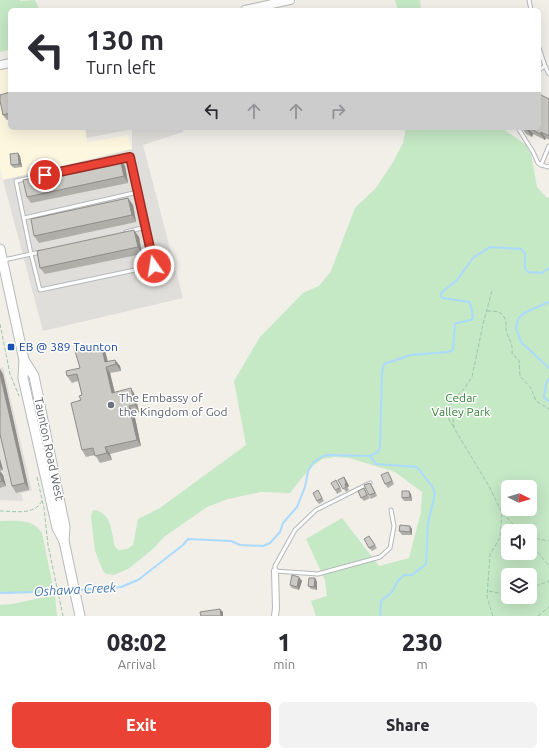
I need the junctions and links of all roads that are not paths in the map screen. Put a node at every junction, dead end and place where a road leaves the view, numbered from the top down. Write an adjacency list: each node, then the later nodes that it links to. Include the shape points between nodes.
1 (290, 0): 2 (street)
2 (254, 8)
3 (541, 55): 4 (lane)
4 (544, 66): 5 (lane); 6 (lane)
5 (541, 68)
6 (549, 74)
7 (519, 130): 9 (lane)
8 (549, 146): 9 (lane)
9 (541, 165): 10 (lane)
10 (549, 167)
11 (138, 192): 12 (lane); 12 (lane, via 130,157 16,181); 13 (lane)
12 (24, 218): 17 (lane)
13 (146, 228): 14 (lane); 17 (lane, via 154,266 40,290)
14 (123, 233)
15 (0, 249): 18 (main road, Taunton Road West)
16 (46, 250): 17 (lane)
17 (31, 254): 18 (lane)
18 (2, 260): 22 (main road, Taunton Road West, via 24,360 23,378 30,412 57,528 64,541)
19 (370, 483): 21 (lane, via 316,510 295,530 275,566)
20 (391, 510): 21 (lane, via 394,526 390,548 380,557 318,574)
21 (275, 571): 23 (street)
22 (80, 616)
23 (275, 616)

